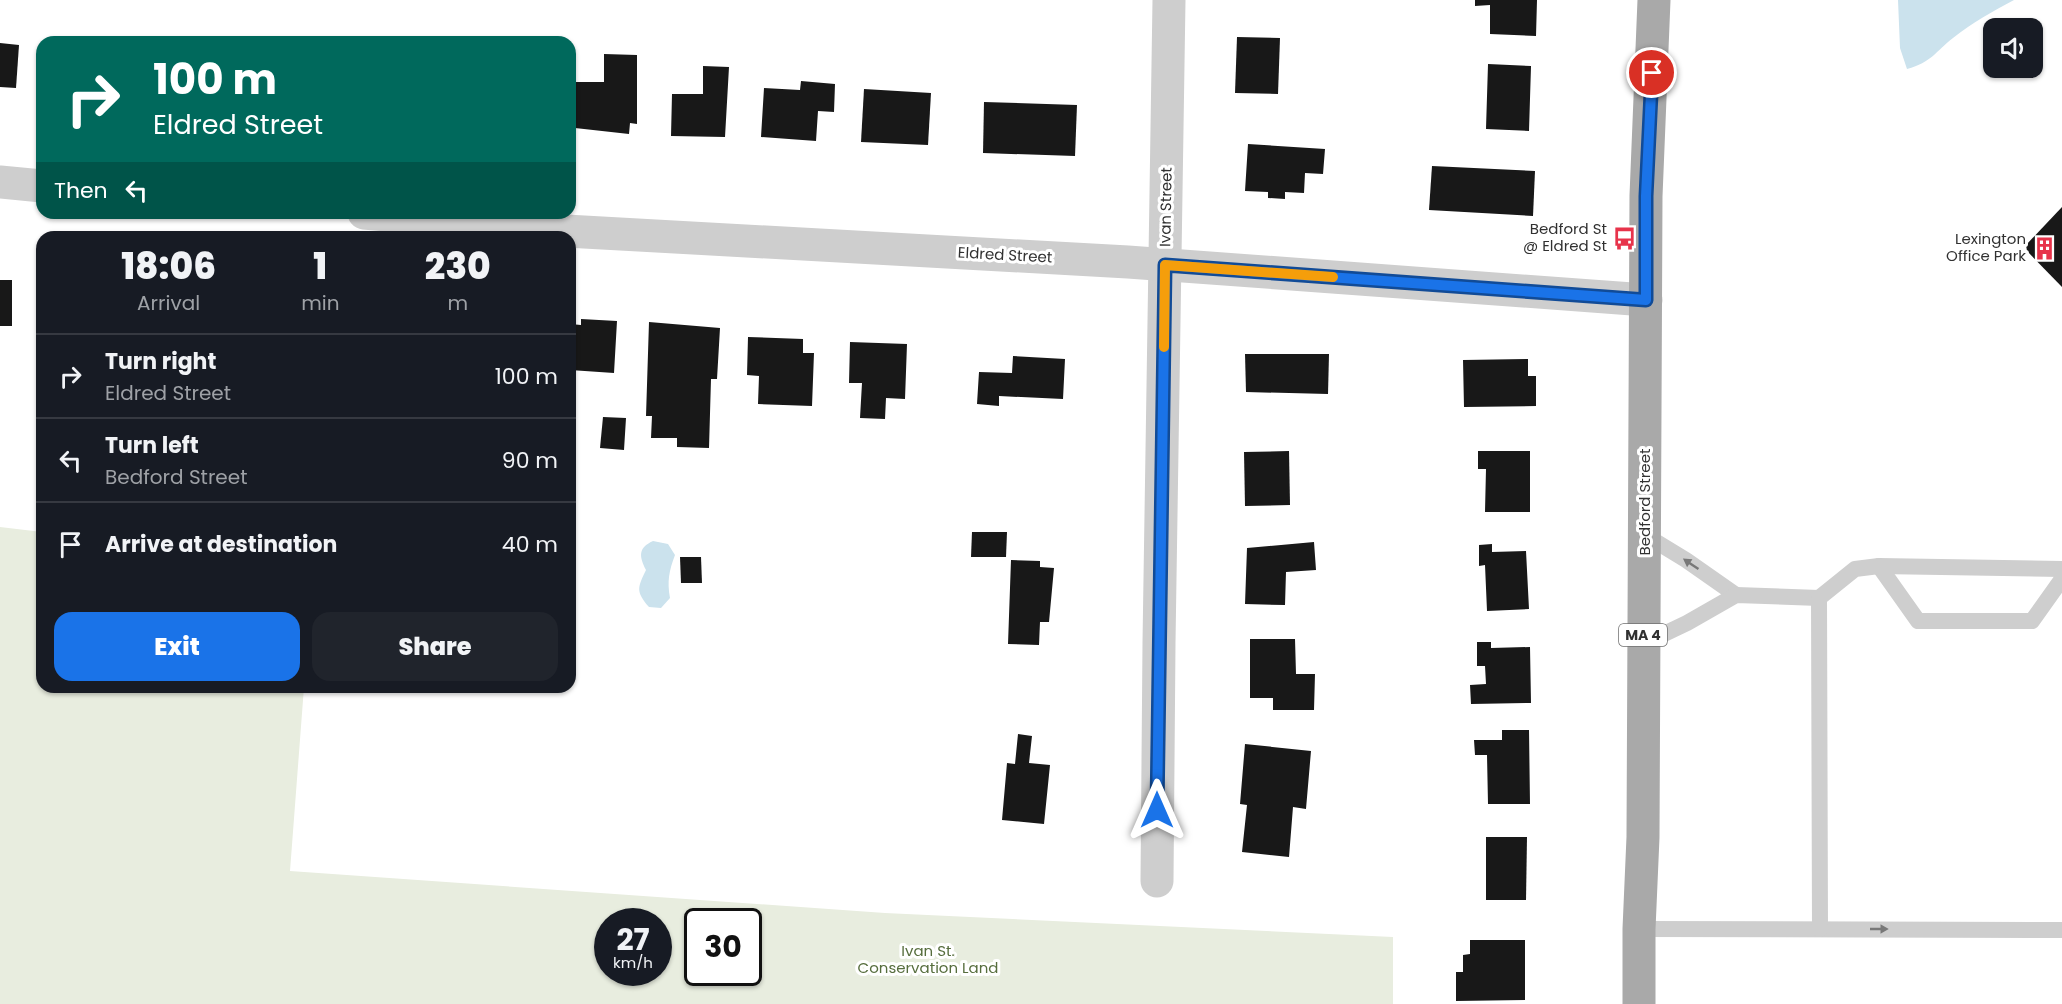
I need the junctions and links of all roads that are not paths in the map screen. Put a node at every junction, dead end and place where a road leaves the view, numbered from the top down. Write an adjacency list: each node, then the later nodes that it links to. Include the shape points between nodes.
1 (1169, 0): 8 (street, Ivan Street)
2 (1654, 0): 9 (main road, Bedford Street / MA 4)
3 (0, 182): 4 (street)
4 (36, 185)
5 (431, 219): 6 (street, Eldred Street)
6 (566, 231)
7 (576, 232): 8 (street, Eldred Street)
8 (1165, 265): 9 (street, Eldred Street); 17 (street, Ivan Street)
9 (1646, 300): 10 (main road, Bedford Street / MA 4)
10 (1645, 535): 14 (lane, one-way to 10); 16 (main road, Bedford Street / MA 4)
11 (1879, 566): 12 (lane); 13 (lane, via 1918,621 2032,621); 15 (lane, via 1855,569)
12 (2062, 569)
13 (2062, 579)
14 (1736, 595): 15 (lane); 16 (lane)
15 (1819, 598): 19 (lane)
16 (1643, 644): 18 (main road, Bedford Street / MA 4)
17 (1157, 881)
18 (1639, 929): 19 (lane); 21 (main road, Bedford Street / MA 4)
19 (1821, 929): 20 (lane, one-way to 20)
20 (2062, 930)
21 (1639, 1004)

